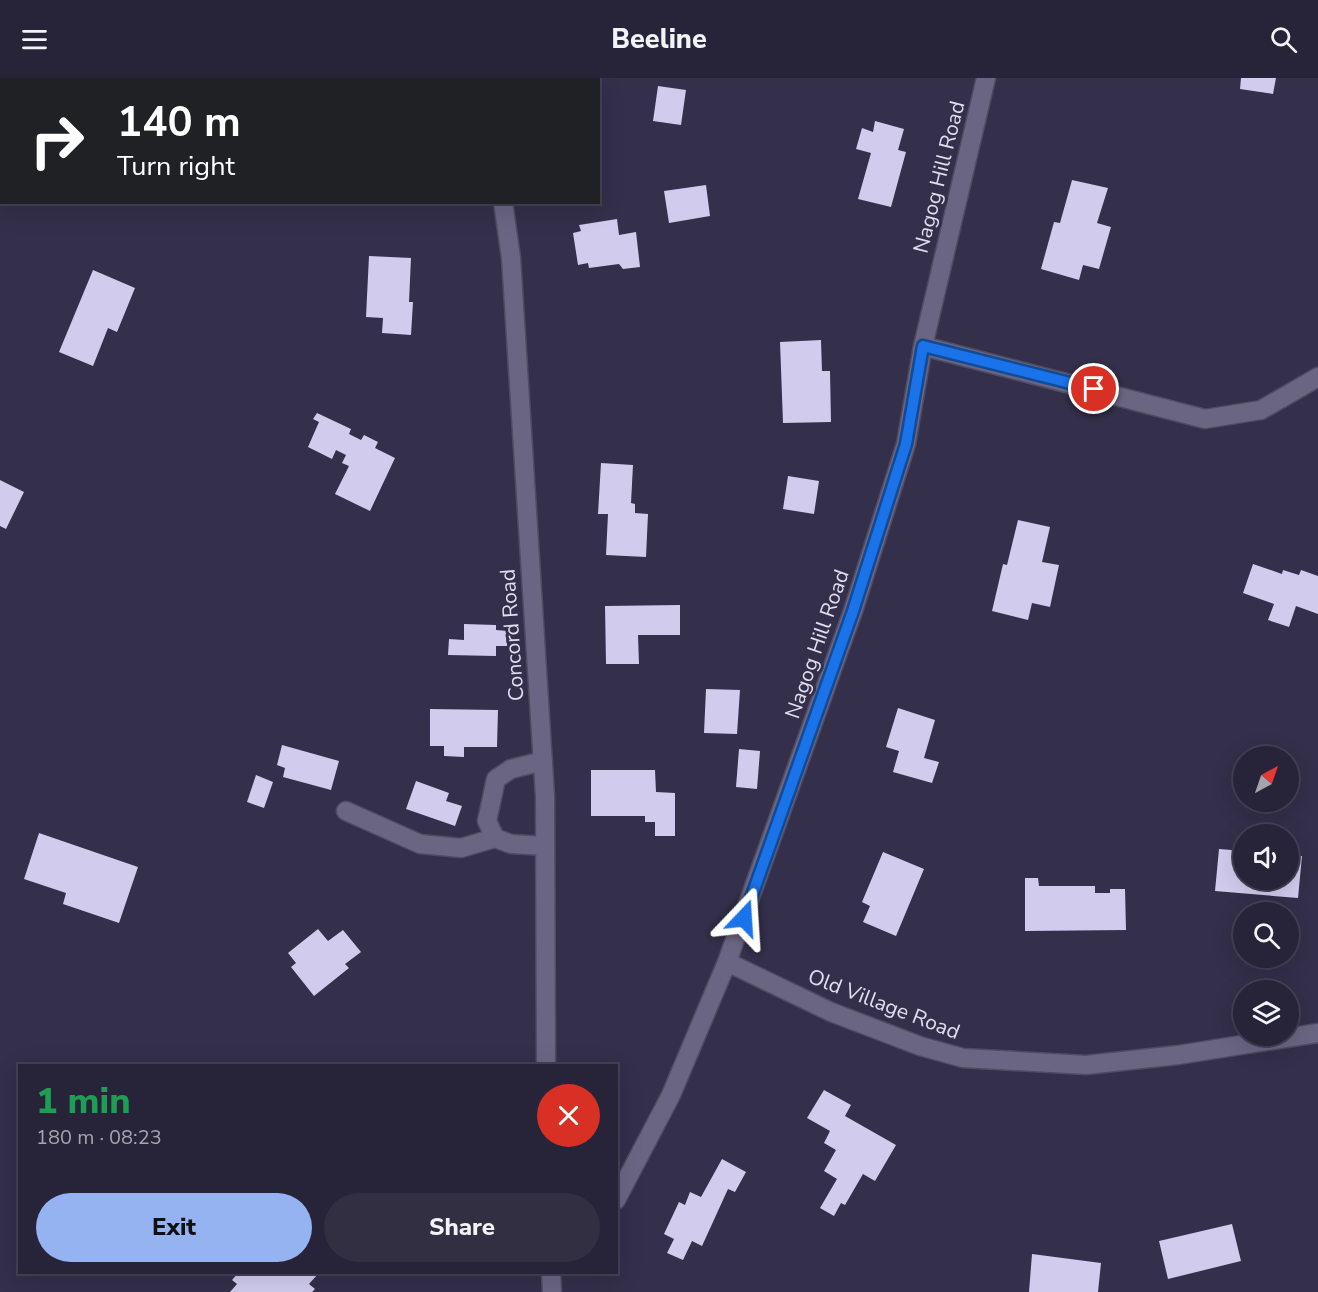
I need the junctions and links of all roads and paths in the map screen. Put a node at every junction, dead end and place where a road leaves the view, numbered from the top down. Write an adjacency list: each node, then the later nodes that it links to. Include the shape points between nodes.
1 (986, 78): 3 (street, Nagog Hill Road)
2 (503, 204): 5 (street, Concord Road, via 511,258)
3 (923, 346): 4 (street, via 1205,419 1261,410); 9 (street, Nagog Hill Road, via 906,444 853,611)
4 (1318, 377)
5 (543, 761): 7 (street, via 511,769 496,779 487,821); 8 (street, Concord Road)
6 (346, 811): 7 (street, via 420,844 461,848)
7 (495, 838): 8 (street, via 511,844)
8 (545, 846): 11 (street, Concord Road)
9 (727, 962): 10 (street, Old Village Road, via 831,1012 963,1058 1086,1065); 12 (street, Nagog Hill Road, via 671,1095)
10 (1318, 1034)
11 (546, 1064)
12 (618, 1196)

